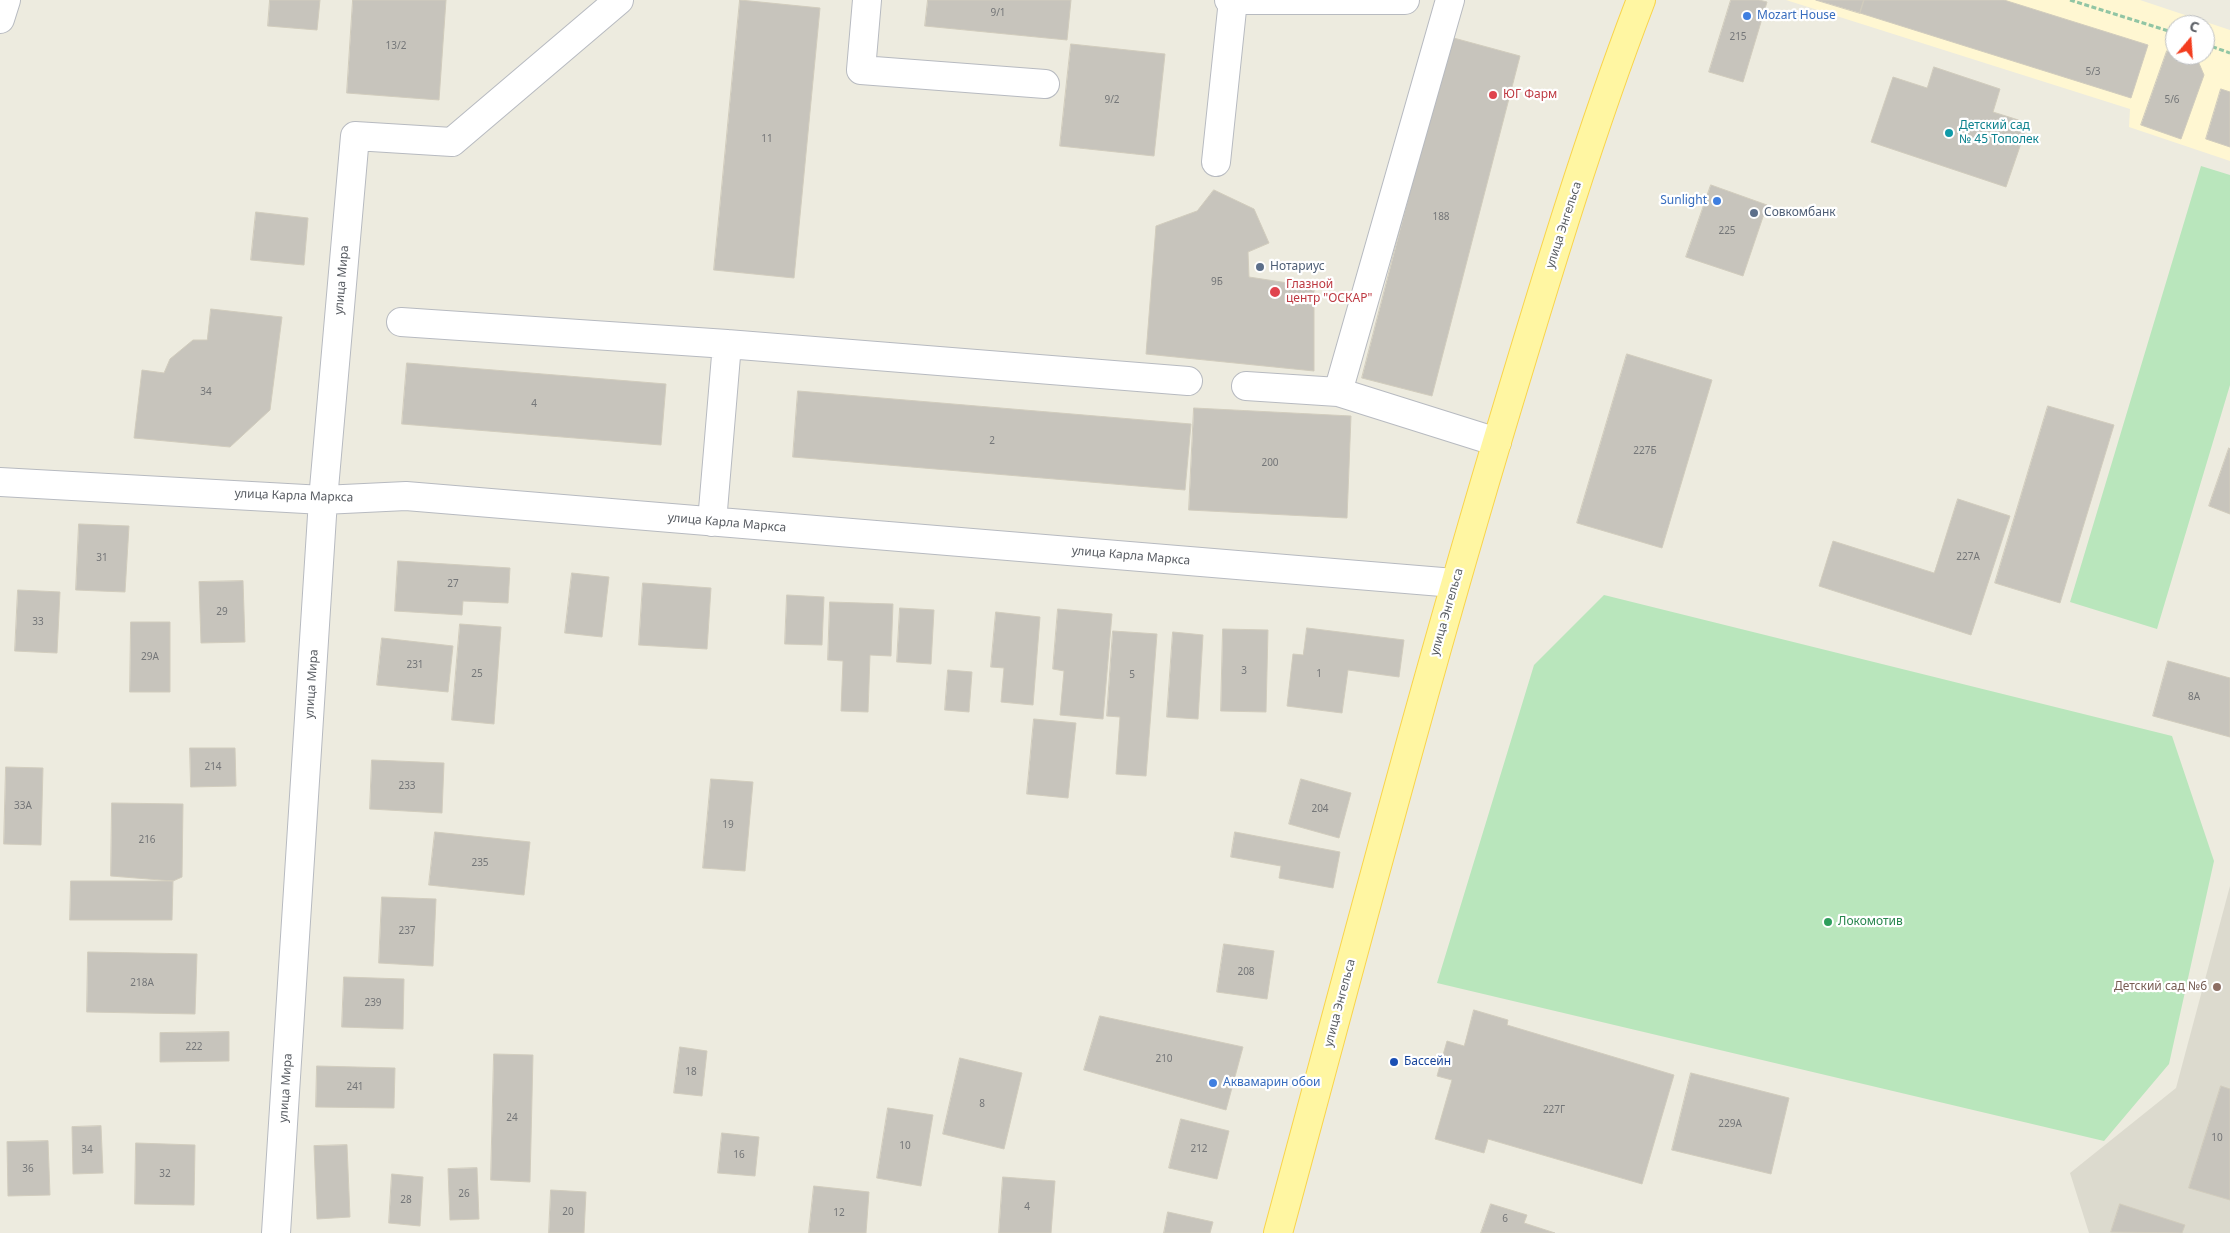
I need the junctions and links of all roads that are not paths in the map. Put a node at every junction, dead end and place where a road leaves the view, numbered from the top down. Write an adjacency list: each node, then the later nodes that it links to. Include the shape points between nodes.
1 (6, 0): 9 (street)
2 (619, 0): 19 (street, улица Мира, via 452,142 355,136)
3 (867, 0): 10 (street, via 861,70)
4 (1229, 0): 5 (street)
5 (1233, 0): 6 (street); 11 (street)
6 (1405, 0)
7 (1450, 0): 16 (street)
8 (1642, 0): 17 (main road, улица Энгельса, via 1611,79)
9 (0, 19)
10 (1045, 84)
11 (1216, 162)
12 (401, 322): 13 (street)
13 (728, 344): 14 (street); 20 (street)
14 (1188, 381)
15 (1246, 386): 16 (street)
16 (1338, 392): 17 (street)
17 (1497, 442): 21 (main road, улица Энгельса)
18 (0, 482): 19 (street, улица Карла Маркса)
19 (324, 500): 20 (street, улица Карла Маркса, via 406,496); 22 (street, улица Мира)
20 (712, 522): 21 (street, улица Карла Маркса)
21 (1454, 583): 23 (main road, улица Энгельса)
22 (276, 1233)
23 (1278, 1233)

